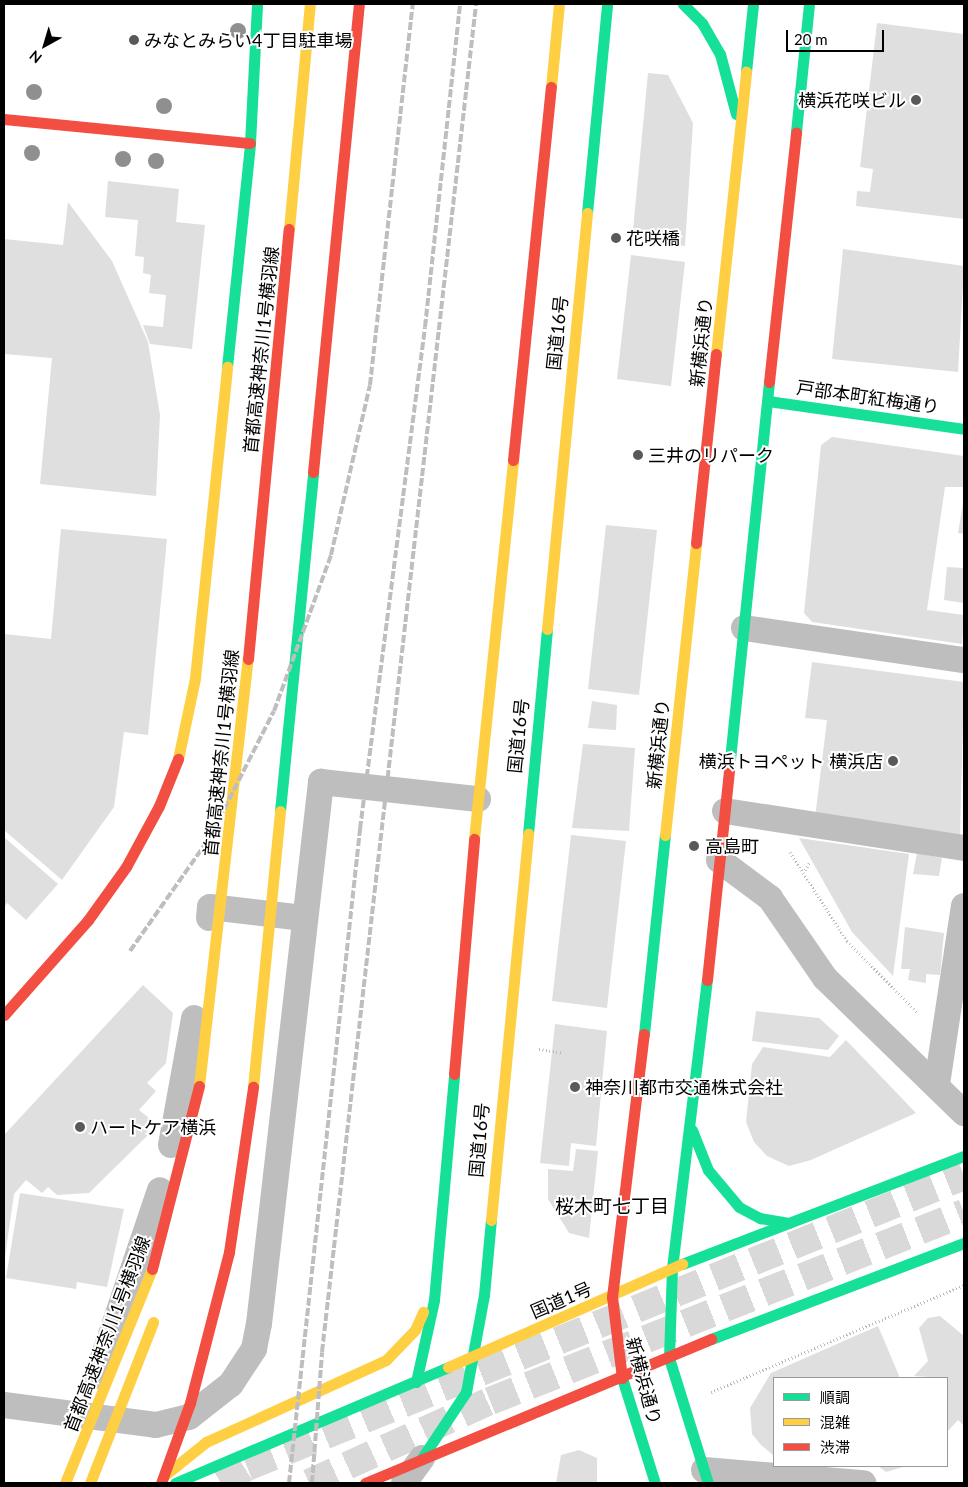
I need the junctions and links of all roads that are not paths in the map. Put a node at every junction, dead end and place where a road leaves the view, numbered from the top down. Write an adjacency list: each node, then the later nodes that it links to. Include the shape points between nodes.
1 (257, 4): 11 (main road)
2 (310, 4): 24 (main road, 首都高速神奈川1号横羽線, via 232,824)
3 (359, 4): 46 (main road, via 252,1101 229,1252 190,1402)
4 (559, 4): 16 (main road, 国道16号)
5 (607, 4): 35 (main road, 国道16号)
6 (683, 4): 10 (main road, via 702,23 720,54)
7 (753, 4): 10 (main road, 新横浜通り)
8 (807, 4): 12 (main road, 新横浜通り)
9 (4, 119): 11 (main road)
10 (740, 135): 33 (main road, 新横浜通り)
11 (250, 143): 22 (main road, via 195,678 181,750 159,806 126,867 88,920)
12 (768, 401): 13 (main road, 戸部本町紅梅通り); 14 (main road, 新横浜通り)
13 (964, 429)
14 (744, 628): 15 (street); 17 (main road, 新横浜通り)
15 (964, 660)
16 (478, 799): 21 (street, via 321,782); 31 (main road, 国道16号)
17 (724, 812): 18 (street); 19 (main road, 新横浜通り)
18 (964, 848)
19 (719, 860): 23 (street, via 770,898 825,978 867,1023); 26 (main road, 新横浜通り)
20 (964, 906): 23 (street)
21 (304, 918): 40 (street, via 210,907 187,1068 161,1186); 40 (street, via 254,1349 226,1390 190,1417 156,1425)
22 (4, 1015)
23 (937, 1084): 25 (street)
24 (198, 1090): 28 (main road); 43 (main road, 首都高速神奈川1号横羽線, via 146,1292)
25 (964, 1113)
26 (691, 1128): 29 (main road, via 708,1170 739,1207 760,1218); 32 (main road, 新横浜通り)
27 (964, 1156): 29 (main road, 国道1号)
28 (188, 1185)
29 (789, 1223): 32 (main road, 国道1号)
30 (964, 1243): 36 (main road, via 821,1294)
31 (436, 1268): 38 (main road, 国道16号); 45 (main road, via 415,1330 386,1360 206,1442)
32 (672, 1268): 33 (main road, 国道1号); 36 (main road, 新横浜通り)
33 (612, 1297): 35 (main road, 国道1号); 37 (main road, 新横浜通り)
34 (158, 1308): 44 (main road, via 116,1428)
35 (476, 1356): 38 (main road, 国道1号); 41 (main road, 国道16号, via 466,1392)
36 (669, 1358): 37 (main road); 42 (main road, 新横浜通り)
37 (622, 1378): 41 (main road); 50 (main road, 新横浜通り)
38 (416, 1382): 47 (main road, 国道1号)
39 (4, 1405): 40 (street)
40 (82, 1416)
41 (422, 1458): 48 (main road); 49 (street)
42 (706, 1477): 51 (street)
43 (65, 1483)
44 (90, 1483)
45 (157, 1483)
46 (161, 1483)
47 (175, 1483)
48 (365, 1483)
49 (404, 1483)
50 (655, 1483)
51 (863, 1483)

